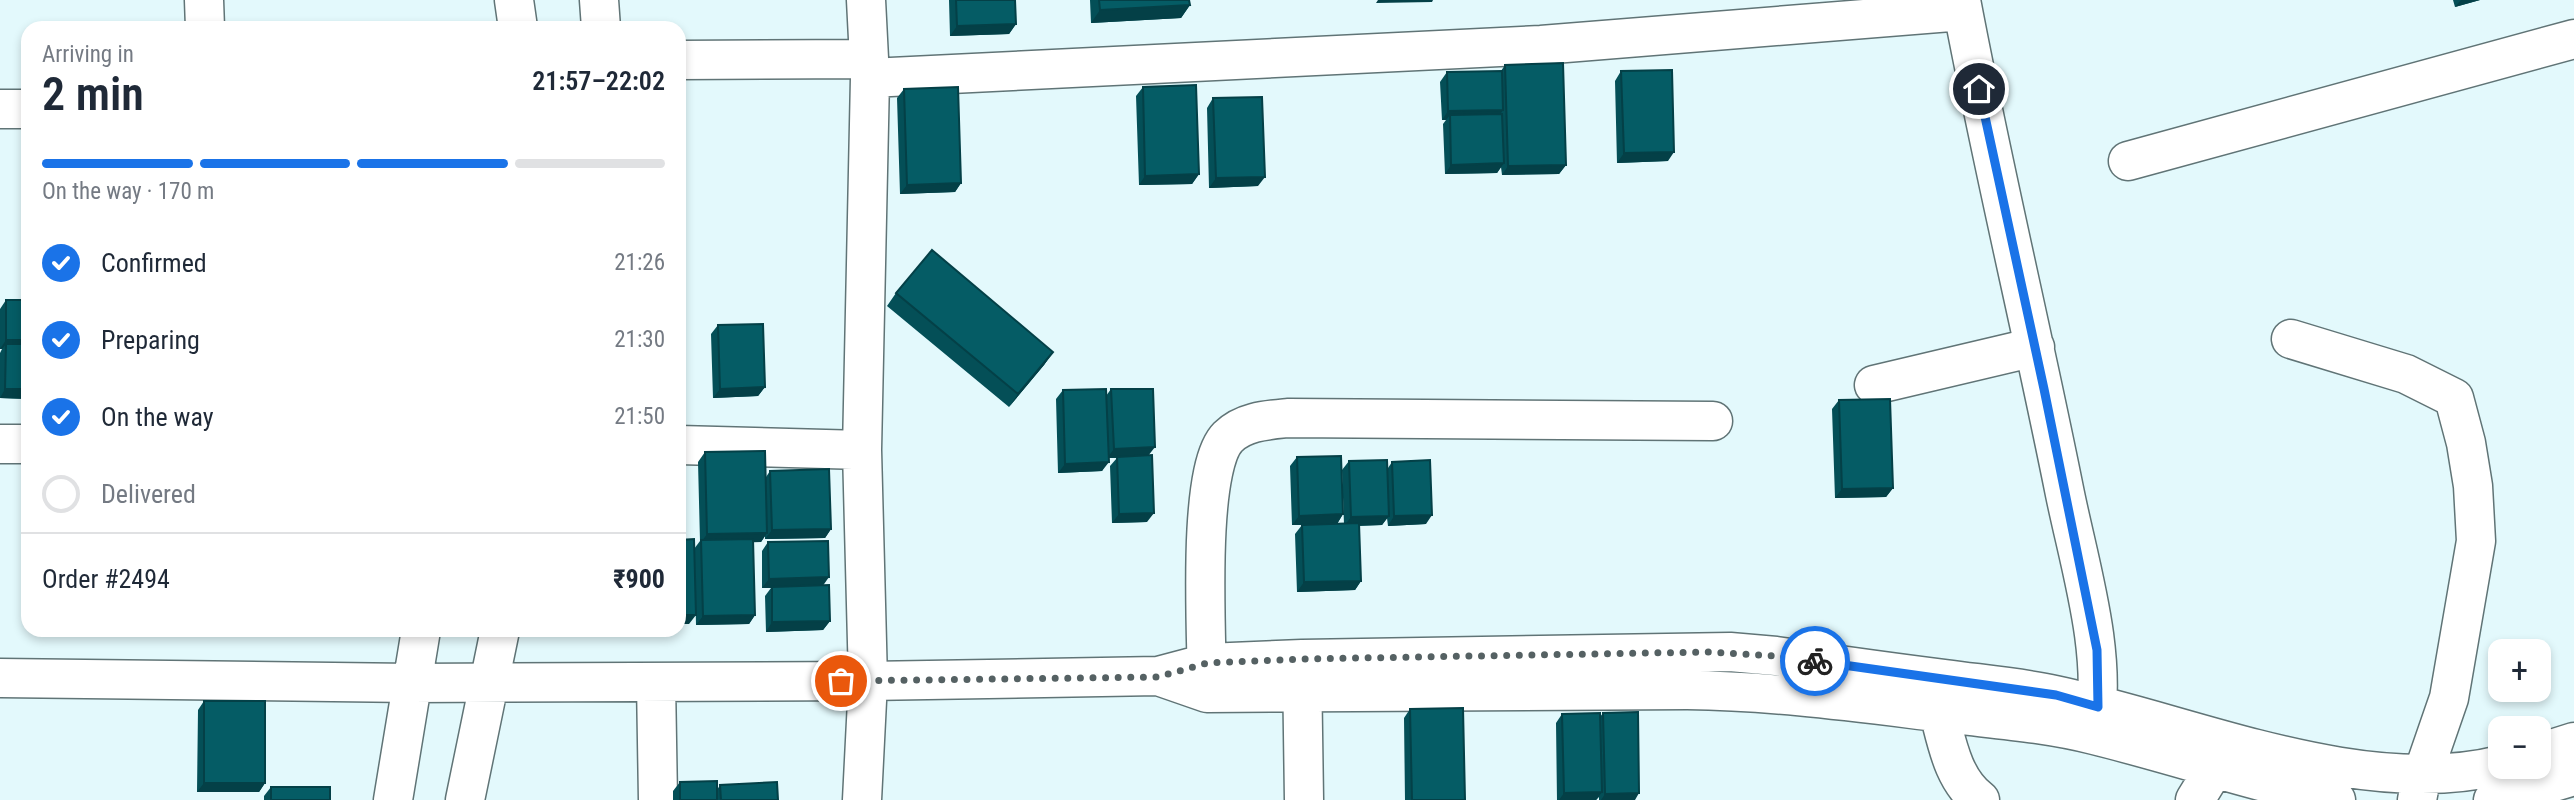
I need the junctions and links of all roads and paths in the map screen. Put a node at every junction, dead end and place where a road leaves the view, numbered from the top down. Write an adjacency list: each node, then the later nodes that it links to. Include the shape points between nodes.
1 (204, 0): 6 (street)
2 (514, 0): 7 (street)
3 (599, 0): 8 (street)
4 (866, 0): 11 (street)
5 (1962, 6): 11 (street, via 1541,45); 16 (street)
6 (205, 21)
7 (517, 21)
8 (600, 21)
9 (2574, 39): 14 (street)
10 (686, 60): 11 (street)
11 (870, 68): 22 (street)
12 (0, 109): 13 (street)
13 (21, 109)
14 (2129, 161)
15 (2291, 340): 39 (street, via 2406,374 2454,398 2473,486 2476,541 2449,698)
16 (2035, 347): 17 (street); 33 (street, via 2097,650)
17 (1874, 385)
18 (1713, 421): 27 (street, via 1289,418 1244,425 1227,438 1215,460 1206,517)
19 (0, 444): 20 (street)
20 (21, 444)
21 (686, 445): 22 (street)
22 (862, 450): 28 (street)
23 (420, 637): 31 (street)
24 (499, 637): 29 (street)
25 (1302, 675): 27 (street); 32 (street, via 1740,690); 33 (street, via 1730,652 2056,695); 44 (street)
26 (0, 678): 31 (street)
27 (1207, 678): 28 (street)
28 (867, 681): 30 (street); 43 (street)
29 (490, 682): 30 (street); 31 (street); 41 (street)
30 (656, 682): 42 (street)
31 (412, 683): 40 (street)
32 (1939, 713): 33 (street, via 2045,725); 45 (street, via 1953,764)
33 (2096, 721): 37 (street); 39 (street)
34 (2574, 742): 35 (street)
35 (2551, 749)
36 (2574, 776): 38 (street)
37 (2204, 784): 46 (street)
38 (2487, 784): 39 (street)
39 (2419, 789)
40 (393, 800)
41 (465, 800)
42 (658, 800)
43 (862, 800)
44 (1304, 800)
45 (1980, 800)
46 (2336, 800)

